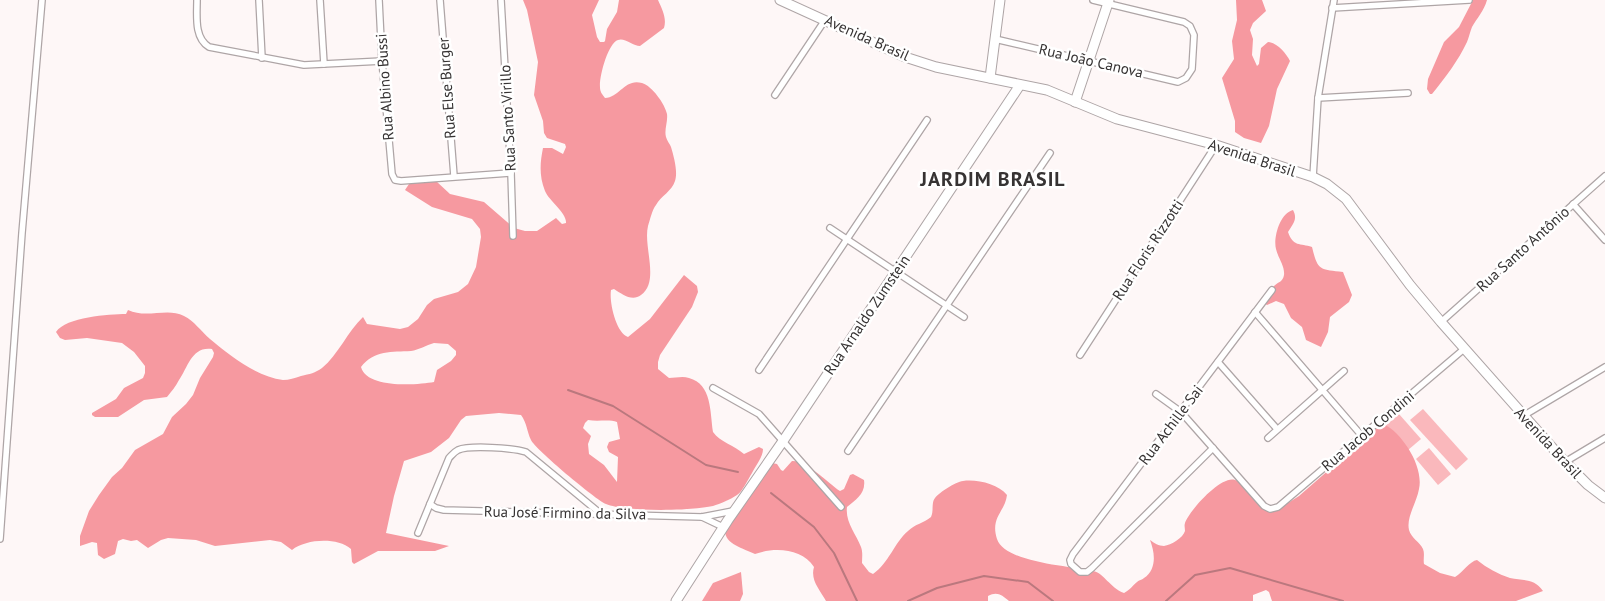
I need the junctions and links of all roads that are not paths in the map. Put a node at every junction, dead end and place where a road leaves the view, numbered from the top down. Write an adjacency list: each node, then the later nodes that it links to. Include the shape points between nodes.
1 (42, 0): 72 (street)
2 (197, 0): 17 (street, via 198,34 202,43)
3 (258, 0): 17 (street)
4 (320, 0): 20 (street)
5 (379, 0): 18 (street, Rua Albino Bussi)
6 (440, 0): 31 (street, Rua Else Burger)
7 (500, 0): 30 (street, Rua Santo Virillo)
8 (780, 0): 15 (main road, Avenida Brasil)
9 (1000, 0): 16 (main road)
10 (1092, 0): 13 (street)
11 (1334, 0): 14 (street)
12 (1469, 0): 14 (street)
13 (1109, 2): 19 (main road); 19 (street, Rua João Canova, via 1190,26 1194,35 1192,69 1186,78 1178,82)
14 (1332, 8): 25 (street)
15 (825, 20): 21 (main road, Avenida Brasil, via 906,57); 24 (street)
16 (995, 39): 19 (street, Rua João Canova); 21 (main road)
17 (262, 58): 20 (street, via 304,65)
18 (382, 60): 20 (street); 31 (street, Rua Albino Bussi, via 395,180)
19 (1089, 61): 26 (main road)
20 (324, 64)
21 (990, 78): 22 (main road, Avenida Brasil)
22 (1020, 85): 26 (main road, Avenida Brasil, via 1046,90); 39 (main road, Rua Arnaldo Zumstein)
23 (1408, 93): 25 (street)
24 (775, 95)
25 (1318, 98): 33 (street)
26 (1075, 102): 28 (main road, Avenida Brasil, via 1117,119)
27 (927, 120): 37 (street)
28 (1216, 146): 33 (main road, Avenida Brasil); 46 (street, Rua Floris Rizzotti)
29 (1050, 153): 41 (street)
30 (511, 173): 31 (street); 36 (street, Rua Santo Virillo)
31 (454, 176)
32 (1605, 176): 34 (street, Rua Santo Antônio)
33 (1313, 177): 44 (main road, Avenida Brasil, via 1346,199)
34 (1573, 204): 38 (street); 44 (street, Rua Santo Antônio)
35 (830, 228): 37 (street)
36 (513, 236)
37 (848, 239): 39 (street); 49 (street)
38 (1605, 240)
39 (895, 272): 41 (street); 60 (main road, Rua Arnaldo Zumstein)
40 (1272, 290): 42 (street, Rua Achille Sai)
41 (946, 305): 43 (street); 62 (street)
42 (1255, 312): 47 (street, Rua Achille Sai); 52 (street)
43 (964, 317)
44 (1441, 322): 45 (main road, Avenida Brasil)
45 (1464, 349): 55 (main road, Avenida Brasil); 57 (street, Rua Jacob Condini)
46 (1080, 355)
47 (1218, 362): 54 (street, Rua Achille Sai); 56 (street)
48 (1605, 367): 55 (street)
49 (760, 370)
50 (1344, 371): 52 (street)
51 (713, 388): 60 (street, via 759,414)
52 (1322, 390): 56 (street); 57 (street)
53 (1156, 394): 54 (street)
54 (1181, 412): 61 (street); 61 (street, Rua Achille Sai, via 1070,560 1071,564 1080,572 1092,568)
55 (1523, 416): 63 (main road, Avenida Brasil)
56 (1277, 429): 58 (street)
57 (1362, 436): 61 (street, Rua Jacob Condini, via 1278,507 1270,509)
58 (1268, 438)
59 (1605, 438): 63 (street)
60 (783, 441): 66 (street); 67 (main road, Rua Arnaldo Zumstein)
61 (1213, 448)
62 (848, 451)
63 (1565, 462): 64 (main road, Avenida Brasil)
64 (1605, 498)
65 (430, 504): 68 (street, Rua José Firmino da Silva, via 444,510); 68 (street, via 449,458 456,450 518,450 537,459); 71 (street)
66 (841, 507)
67 (733, 512): 69 (street, Rua José Firmino da Silva); 70 (main road, Rua Arnaldo Zumstein)
68 (601, 514): 69 (street, Rua José Firmino da Silva)
69 (702, 517): 70 (street, Rua José Firmino da Silva)
70 (723, 527): 73 (main road, Rua Arnaldo Zumstein)
71 (418, 534)
72 (0, 539)
73 (676, 601)

